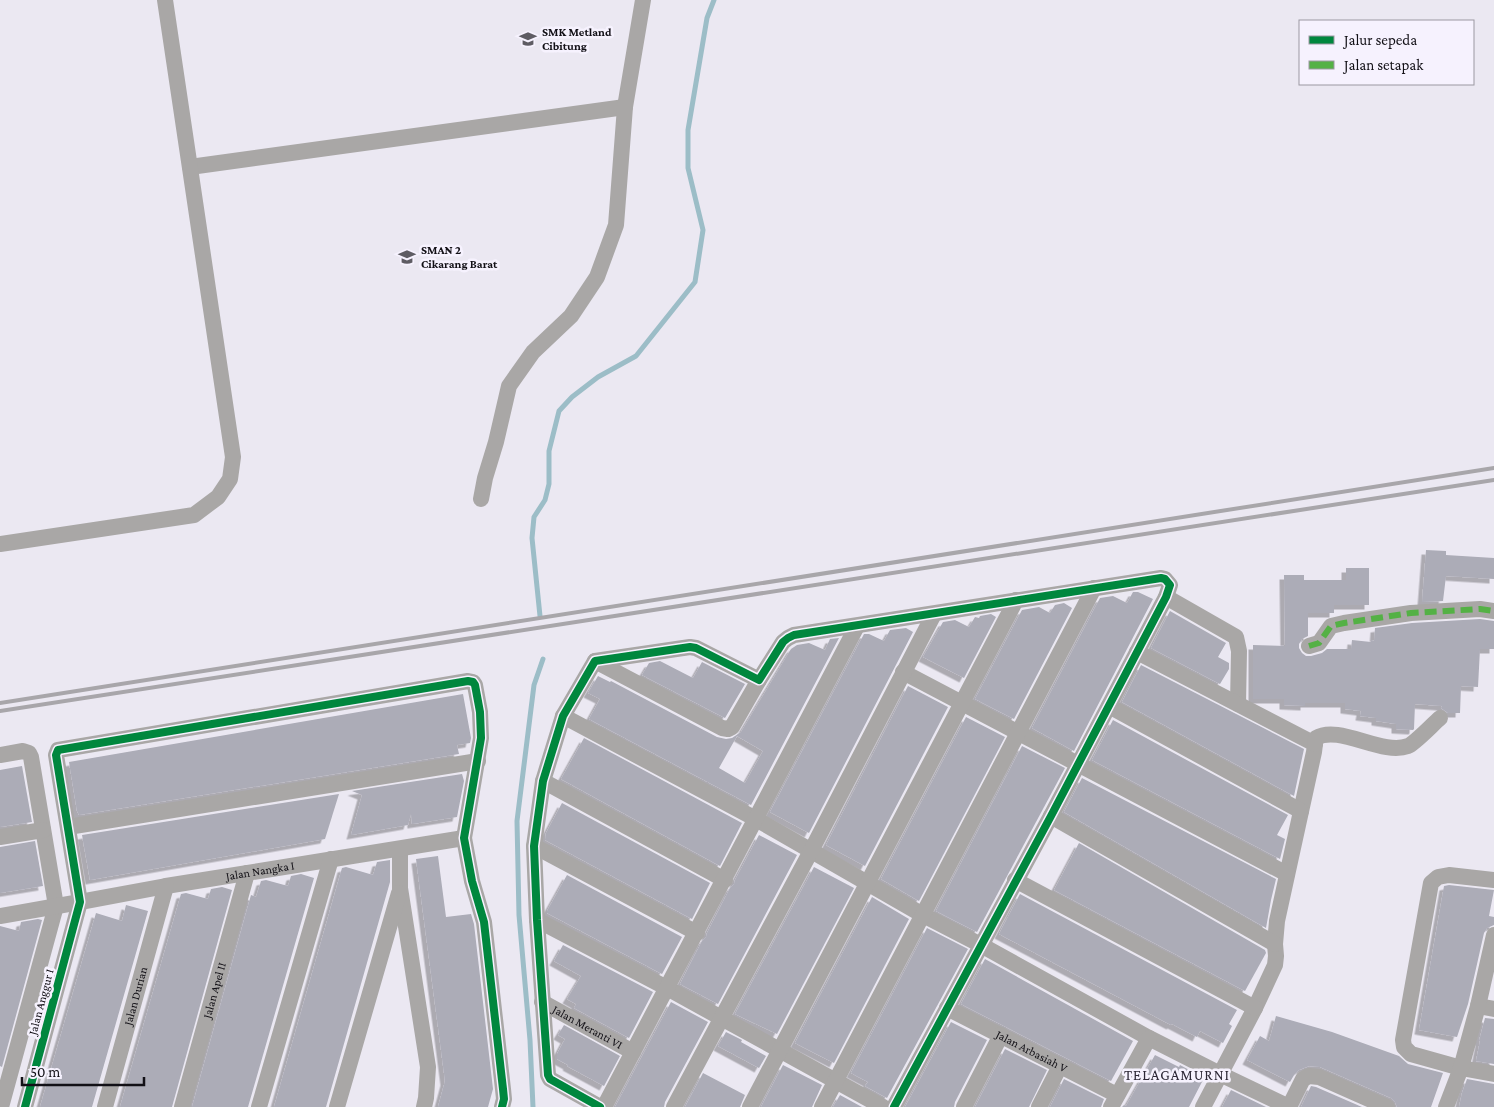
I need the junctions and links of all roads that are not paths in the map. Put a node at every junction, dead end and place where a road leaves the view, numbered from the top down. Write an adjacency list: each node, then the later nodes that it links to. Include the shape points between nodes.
1 (166, 0): 4 (street)
2 (643, 0): 3 (street)
3 (624, 107): 4 (street); 5 (street, via 616,225 596,277 571,316 533,352 509,386)
4 (190, 167): 6 (street, via 233,457 230,479 218,497 194,515)
5 (481, 499)
6 (0, 544)
7 (1094, 588): 8 (street, via 1161,578 1170,584); 9 (street); 23 (street)
8 (1166, 597): 14 (street); 19 (street, via 1236,637 1239,651)
9 (1016, 600): 11 (street); 18 (street)
10 (1494, 611): 13 (street, via 1411,613 1344,623 1331,626 1320,643)
11 (934, 614): 12 (street); 16 (street)
12 (857, 626): 17 (street, via 788,638); 31 (street)
13 (1309, 646)
14 (1137, 652): 19 (street); 20 (street)
15 (596, 661): 17 (street, via 690,647); 17 (street, via 728,730); 21 (street)
16 (904, 672): 18 (street); 38 (street)
17 (759, 680)
18 (963, 703): 23 (street); 45 (street)
19 (1238, 704): 24 (street)
20 (1109, 706): 27 (street); 29 (street)
21 (563, 716): 28 (street); 31 (street)
22 (1440, 718): 24 (street, via 1409,746 1392,747 1338,735 1318,736)
23 (1019, 732): 27 (street); 50 (street)
24 (1315, 744): 29 (street)
25 (0, 755): 33 (street, via 29,753)
26 (478, 761): 32 (street); 32 (street, via 480,712 475,685 468,681 58,750 56,755); 35 (street)
27 (1078, 763): 30 (street); 41 (street)
28 (543, 781): 36 (street); 42 (street)
29 (1301, 811): 41 (street)
30 (1051, 816): 43 (street); 55 (street)
31 (756, 819): 38 (street); 42 (street)
32 (68, 826): 48 (street)
33 (43, 830): 34 (street); 49 (street)
34 (0, 837)
35 (464, 838): 37 (street, Jalan Nangka I); 80 (street, via 484,922 504,1090)
36 (534, 846): 52 (street); 53 (street)
37 (400, 849): 39 (street, Jalan Nangka I); 47 (street)
38 (812, 851): 45 (street); 62 (street)
39 (331, 860): 40 (street, Jalan Nangka I); 77 (street)
40 (247, 873): 46 (street, Jalan Nangka I); 76 (street, Jalan Apel II)
41 (1287, 874): 55 (street)
42 (725, 880): 53 (street)
43 (1015, 880): 56 (street); 60 (street)
44 (1494, 880): 68 (street, via 1449,875 1438,877 1431,883 1403,1040 1404,1047 1412,1054)
45 (868, 883): 50 (street); 65 (street)
46 (166, 886): 48 (street, Jalan Nangka I); 75 (street, Jalan Durian)
47 (400, 888): 78 (street); 79 (street, via 428,1067)
48 (80, 902): 49 (street, Jalan Nangka I); 74 (street, Jalan Anggur I)
49 (56, 906): 51 (street, Jalan Nangka I); 73 (street)
50 (923, 915): 56 (street); 71 (street)
51 (0, 916)
52 (537, 920): 57 (street); 58 (street)
53 (697, 933): 57 (street)
54 (1494, 940): 61 (street)
55 (1275, 944): 60 (street, via 1275,965)
56 (981, 945): 59 (street); 64 (street)
57 (667, 988): 62 (street); 66 (street)
58 (542, 1002): 66 (street, Jalan Meranti VI); 81 (street, via 549,1077)
59 (947, 1008): 63 (street, Jalan Arbasiah V); 87 (street)
60 (1255, 1008): 69 (street)
61 (1486, 1008): 68 (street)
62 (721, 1018): 65 (street); 83 (street)
63 (1001, 1035): 67 (street, Jalan Arbasiah V); 88 (street)
64 (1149, 1038): 69 (street); 72 (street)
65 (780, 1051): 71 (street); 84 (street)
66 (633, 1052): 82 (street)
67 (1060, 1066): 72 (street, Jalan Arbasiah V); 89 (street)
68 (1461, 1068): 70 (street); 93 (street)
69 (1220, 1074): 90 (street); 91 (street)
70 (1494, 1074)
71 (835, 1081): 85 (street); 86 (street)
72 (1114, 1101)
73 (1, 1107)
74 (25, 1107)
75 (105, 1107)
76 (182, 1107)
77 (259, 1107)
78 (337, 1107)
79 (424, 1107)
80 (502, 1107)
81 (600, 1107)
82 (604, 1107)
83 (674, 1107)
84 (750, 1107)
85 (822, 1107)
86 (883, 1107)
87 (894, 1107)
88 (964, 1107)
89 (1038, 1107)
90 (1203, 1107)
91 (1289, 1107): 92 (street, via 1303,1079 1309,1076 1319,1077)
92 (1387, 1107)
93 (1446, 1107)

